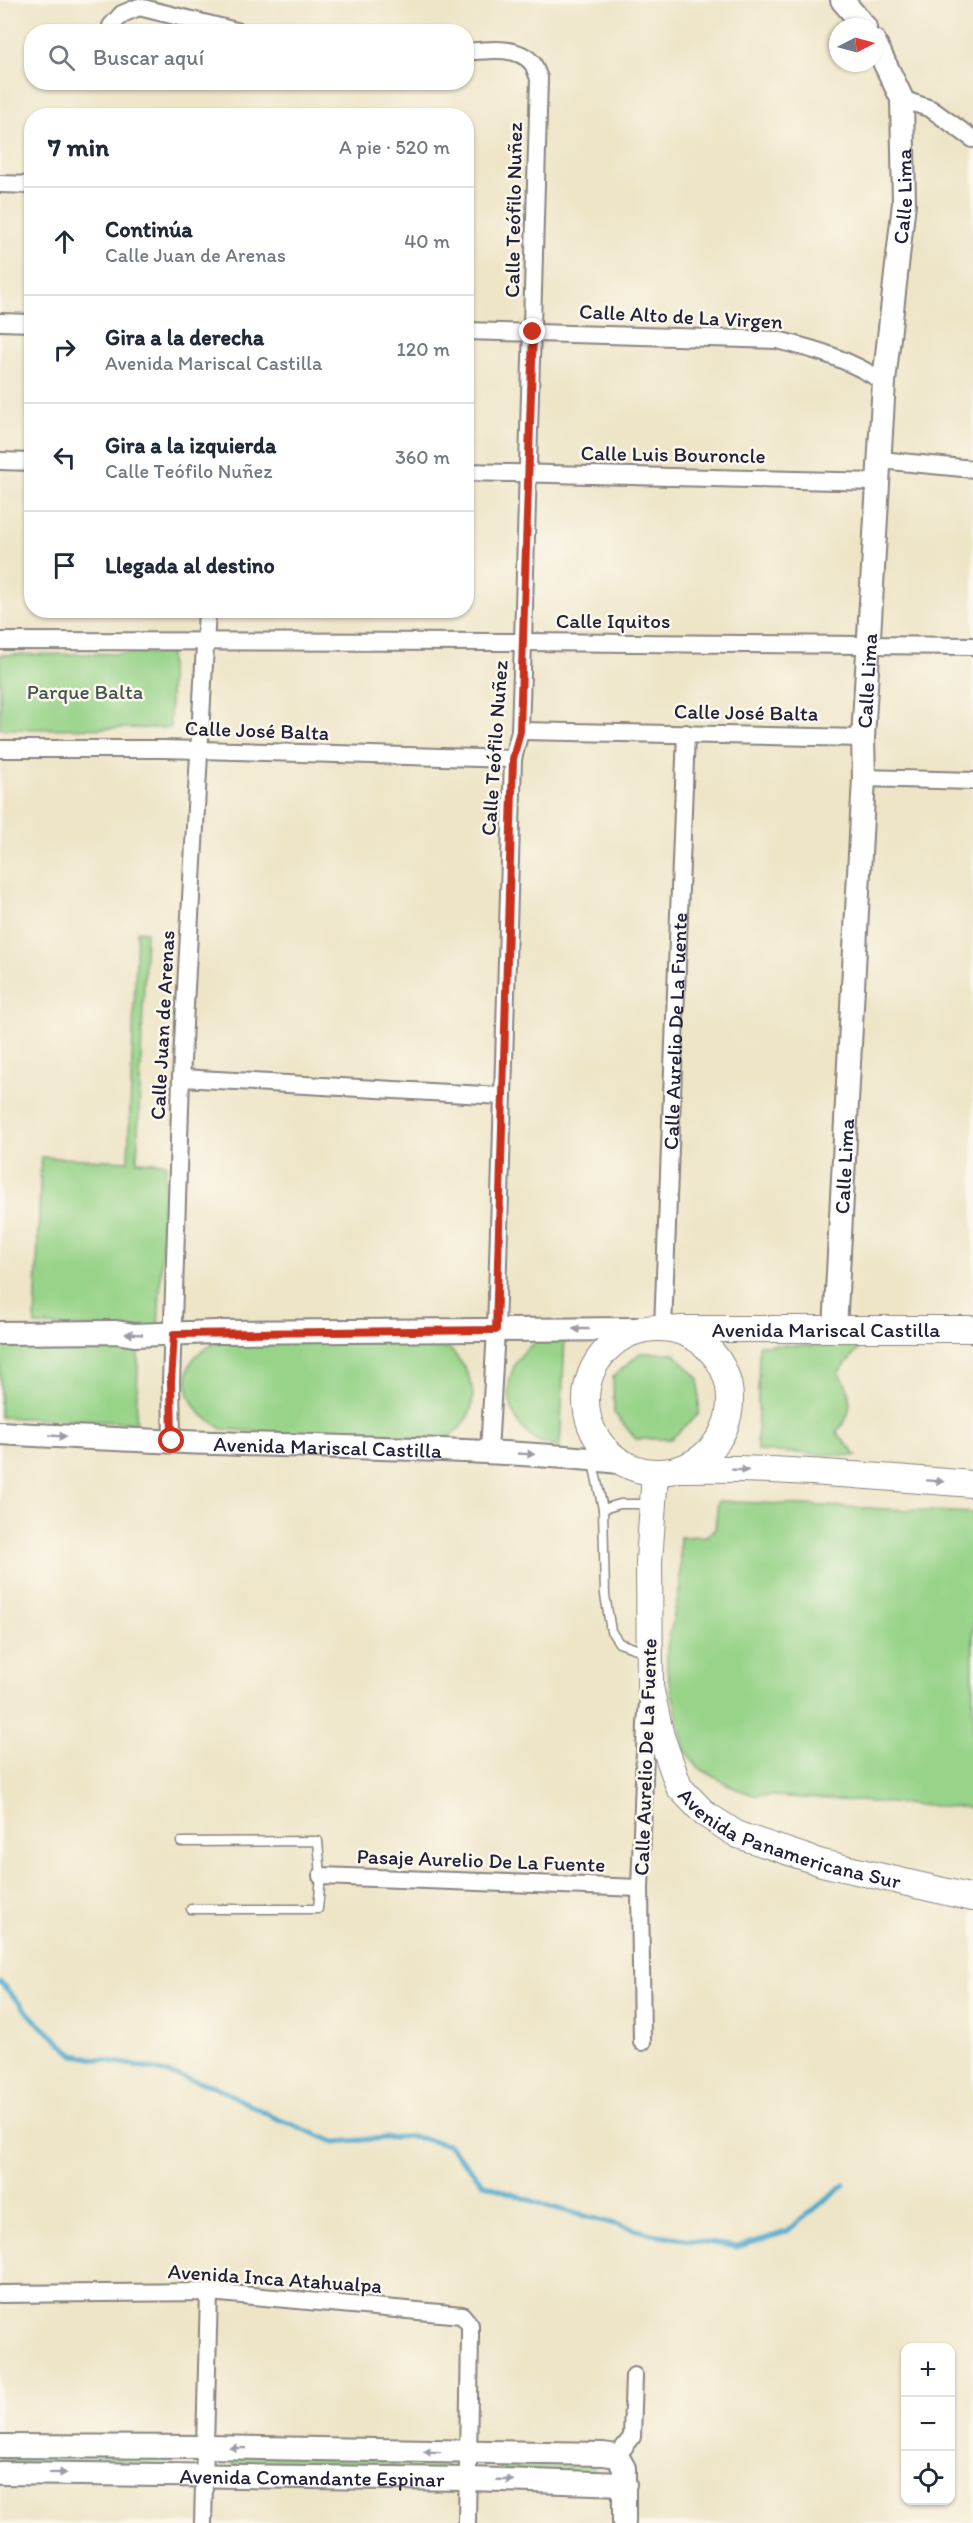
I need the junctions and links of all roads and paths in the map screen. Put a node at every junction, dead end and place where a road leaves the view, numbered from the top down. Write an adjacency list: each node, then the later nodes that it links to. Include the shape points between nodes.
1 (842, 0): 2 (street)
2 (857, 18)
3 (113, 24): 4 (street, via 122,14 139,7)
4 (208, 24)
5 (474, 51): 14 (street, Calle Teófilo Nuñez, via 495,50 521,55 533,64 538,78)
6 (883, 60): 7 (street, Calle Lima)
7 (902, 99): 8 (street, via 931,109); 15 (street, Calle Lima, via 904,203)
8 (973, 139)
9 (0, 184): 10 (street)
10 (24, 185)
11 (0, 322): 12 (street)
12 (24, 323)
13 (474, 331): 14 (street, Calle Alto de La Virgen)
14 (533, 332): 15 (street, Calle Alto de La Virgen, via 777,340 857,364); 21 (street, Calle Teófilo Nuñez)
15 (884, 382): 19 (street, Calle Lima)
16 (0, 461): 17 (street)
17 (24, 462)
18 (973, 469): 19 (street, Calle Luis Bouroncle)
19 (879, 471): 21 (street, Calle Luis Bouroncle); 26 (street, Calle Lima)
20 (474, 472): 21 (street, Calle Luis Bouroncle)
21 (529, 474): 25 (street, Calle Teófilo Nuñez)
22 (206, 618): 24 (street, Calle Juan de Arenas)
23 (0, 641): 24 (street, Calle Iquitos)
24 (204, 642): 25 (street, Calle Iquitos); 32 (street, Calle Juan de Arenas)
25 (523, 642): 26 (street, Calle Iquitos); 28 (street, Calle Teófilo Nuñez)
26 (870, 644): 27 (street, Calle Iquitos); 30 (street, Calle Lima)
27 (973, 646)
28 (520, 731): 29 (street, Calle José Balta); 33 (street, Calle Teófilo Nuñez)
29 (686, 734): 30 (street, Calle José Balta); 38 (street, Calle Aurelio De La Fuente)
30 (863, 738): 34 (street, Calle Lima)
31 (0, 749): 32 (street, Calle José Balta)
32 (198, 752): 33 (street, Calle José Balta); 36 (street, Calle Juan de Arenas)
33 (513, 759): 37 (street, Calle Teófilo Nuñez)
34 (864, 778): 35 (street); 41 (street, Calle Lima)
35 (973, 781)
36 (181, 1078): 37 (street); 43 (street, Calle Juan de Arenas)
37 (502, 1096): 40 (street, Calle Teófilo Nuñez)
38 (660, 1329): 40 (street, Avenida Mariscal Castilla, one-way to 40); 41 (main road, Avenida Mariscal Castilla); 48 (main road, via 622,1336 604,1352 587,1386 586,1408 591,1429); 49 (main road, via 710,1349 728,1383 728,1420 721,1436 697,1462)
39 (973, 1329): 41 (main road, Avenida Mariscal Castilla)
40 (496, 1330): 43 (street, Avenida Mariscal Castilla); 46 (street, Calle Teófilo Nuñez)
41 (835, 1330)
42 (0, 1333): 43 (street, Avenida Mariscal Castilla, one-way to 42)
43 (174, 1334): 45 (street, Calle Juan de Arenas)
44 (0, 1433): 45 (street, Avenida Mariscal Castilla, one-way to 45)
45 (172, 1441): 46 (street, Avenida Mariscal Castilla)
46 (489, 1452): 47 (street, Avenida Mariscal Castilla, one-way to 47)
47 (592, 1459): 48 (street, Avenida Mariscal Castilla); 53 (lane)
48 (620, 1462): 50 (main road)
49 (682, 1469): 50 (main road); 51 (main road, one-way to 51)
50 (655, 1473): 52 (main road, Calle Aurelio De La Fuente)
51 (973, 1484)
52 (653, 1504): 53 (lane, via 620,1504); 54 (main road, Calle Aurelio De La Fuente)
53 (603, 1509): 54 (lane, via 611,1631 620,1643)
54 (650, 1654): 55 (main road, Calle Aurelio De La Fuente)
55 (650, 1687): 58 (street, Calle Aurelio De La Fuente); 59 (main road, Avenida Panamericana Sur, via 661,1736 679,1787 705,1814 738,1835 822,1863)
56 (181, 1842): 57 (lane, via 318,1841)
57 (321, 1876): 58 (street, Pasaje Aurelio De La Fuente); 60 (lane, via 318,1909)
58 (640, 1888): 61 (street, Calle Aurelio De La Fuente)
59 (973, 1898)
60 (191, 1909)
61 (642, 2042)
62 (209, 2292): 63 (street, Avenida Inca Atahualpa); 66 (street); 67 (street, Avenida Inca Atahualpa, via 462,2315 470,2325)
63 (0, 2294)
64 (634, 2376): 68 (street, via 632,2437)
65 (0, 2446): 66 (street, Avenida Comandante Espinar)
66 (206, 2447): 67 (street, Avenida Comandante Espinar, one-way to 66); 70 (street)
67 (470, 2453): 68 (street, Avenida Comandante Espinar); 71 (street)
68 (617, 2456): 72 (street, via 624,2468)
69 (0, 2473): 70 (street, Avenida Comandante Espinar, one-way to 70)
70 (204, 2475): 71 (street, Avenida Comandante Espinar); 73 (street)
71 (468, 2479): 72 (street, Avenida Comandante Espinar, one-way to 72); 74 (street)
72 (625, 2484): 75 (street)
73 (203, 2523)
74 (467, 2523)
75 (624, 2523)

